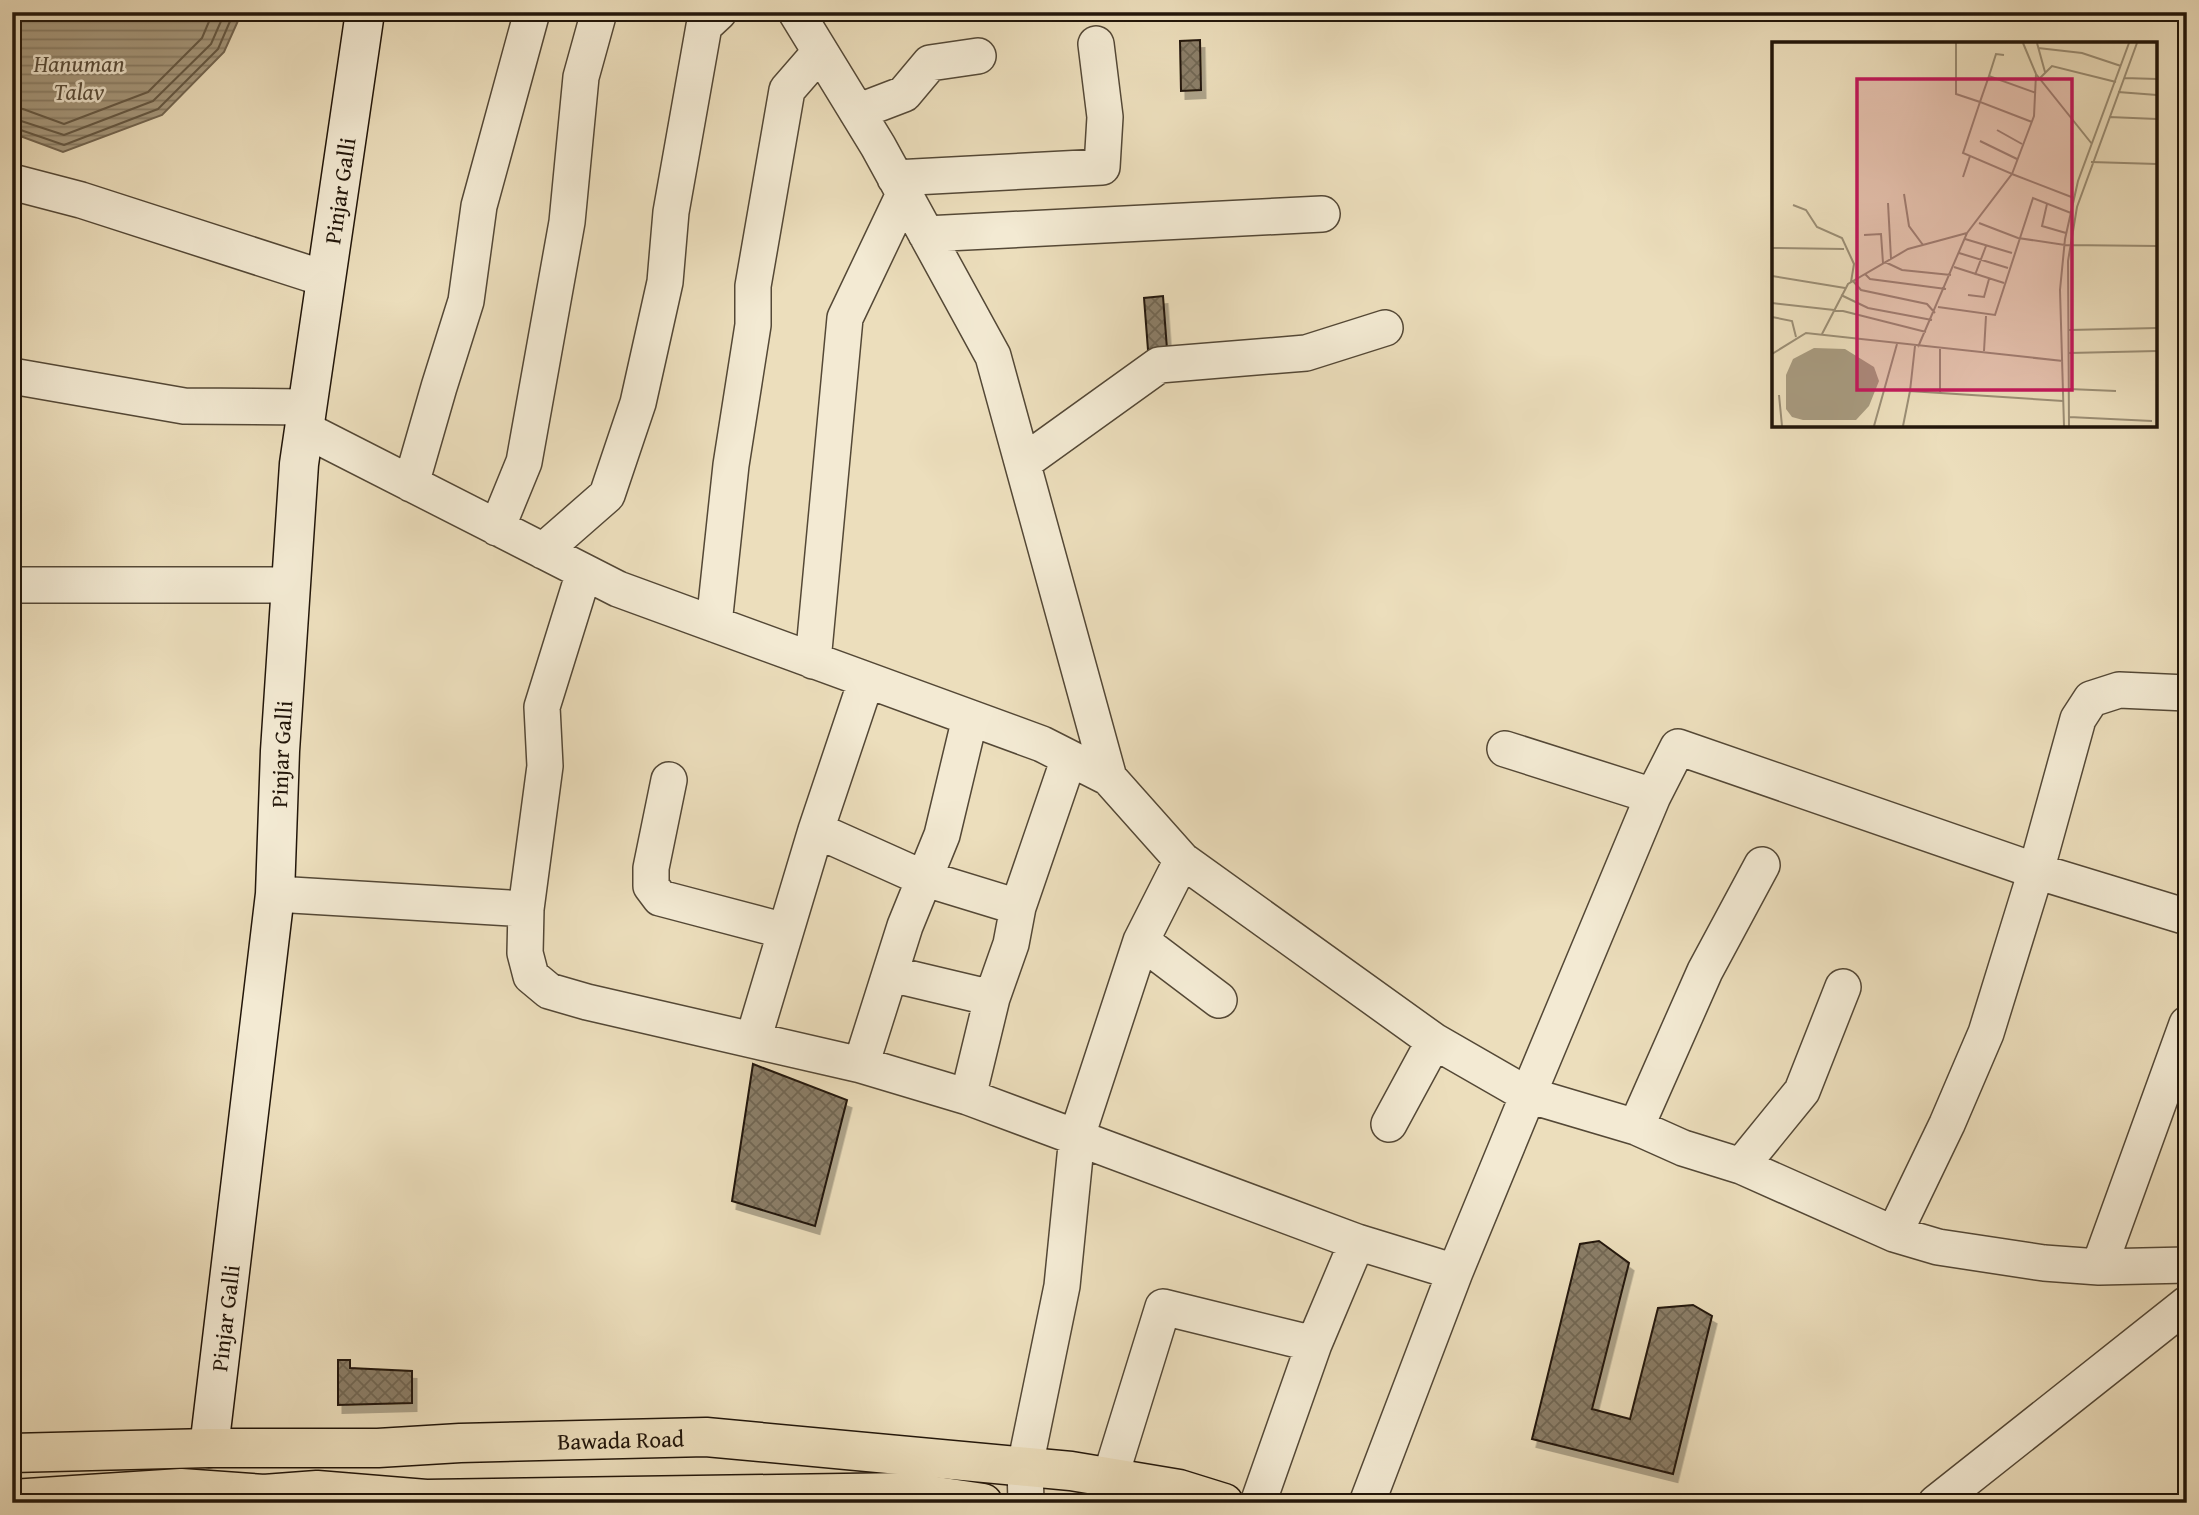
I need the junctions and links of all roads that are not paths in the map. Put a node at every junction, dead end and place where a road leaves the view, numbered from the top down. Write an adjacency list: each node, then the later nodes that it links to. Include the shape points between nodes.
1 (365, 12): 14 (street, Pinjar Galli)
2 (532, 12): 19 (street, via 479,206 466,301)
3 (598, 12): 20 (street, via 581,77 567,222 524,462)
4 (719, 12): 21 (street, via 705,26 671,212 665,282 626,440 607,495)
5 (796, 12): 7 (street)
6 (1096, 44): 11 (street, via 1105,117 1102,167)
7 (820, 52): 9 (street); 25 (street, via 787,90 753,286 753,325 731,465)
8 (978, 56): 9 (street, via 930,63 904,94)
9 (857, 112): 11 (street)
10 (12, 182): 14 (street)
11 (900, 186): 13 (street); 26 (street, via 845,318)
12 (1322, 214): 13 (street)
13 (926, 234): 18 (street, via 993,356)
14 (326, 279): 17 (street, Pinjar Galli)
15 (1385, 328): 18 (street, via 1306,353 1159,365)
16 (12, 376): 17 (street, via 184,406)
17 (306, 418): 19 (street); 24 (street, Pinjar Galli)
18 (1024, 462): 32 (street)
19 (411, 484): 20 (street)
20 (497, 528): 21 (street)
21 (543, 551): 22 (street)
22 (584, 572): 25 (street); 42 (street, via 542,707 545,766)
23 (12, 585): 24 (street)
24 (291, 585): 40 (street, Pinjar Galli)
25 (714, 624): 26 (street)
26 (813, 661): 27 (street)
27 (866, 681): 29 (street); 35 (street)
28 (2187, 692): 38 (street, via 2119,690 2091,699 2078,719)
29 (970, 718): 31 (street); 39 (street, via 942,835)
30 (1505, 748): 34 (street)
31 (1069, 758): 32 (street); 41 (street)
32 (1109, 778): 36 (street)
33 (669, 780): 44 (street, via 651,868 651,886 660,898)
34 (1653, 796): 38 (street, via 1678,747); 54 (street)
35 (816, 830): 39 (street); 44 (street)
36 (1182, 859): 45 (street); 52 (street)
37 (1762, 865): 57 (street, via 1705,971)
38 (2036, 871): 43 (street); 60 (street, via 1986,1033)
39 (923, 877): 41 (street); 46 (street)
40 (275, 894): 42 (street); 67 (street, Pinjar Galli)
41 (1018, 907): 48 (street)
42 (526, 909): 51 (street, via 525,953 531,976 549,991)
43 (2187, 917)
44 (785, 931): 51 (street)
45 (1140, 941): 49 (street); 58 (street)
46 (891, 974): 48 (street); 53 (street)
47 (1843, 987): 59 (street, via 1802,1091)
48 (992, 998): 55 (street)
49 (1219, 1000)
50 (2187, 1024): 63 (street)
51 (753, 1040): 53 (street)
52 (1434, 1041): 54 (street); 56 (street)
53 (861, 1065): 55 (street)
54 (1528, 1096): 57 (street); 64 (street)
55 (968, 1097): 58 (street)
56 (1389, 1125)
57 (1636, 1127): 59 (street)
58 (1077, 1136): 61 (street); 70 (street, via 1062,1286)
59 (1741, 1166): 60 (street)
60 (1894, 1234): 63 (street, via 1938,1247)
61 (1357, 1242): 64 (street); 66 (street)
62 (2187, 1265): 63 (street)
63 (2099, 1267)
64 (1455, 1272): 78 (street)
65 (2187, 1304): 79 (street)
66 (1314, 1344): 69 (street, via 1163,1307); 77 (street)
67 (209, 1448): 68 (main road, Bawada Road); 70 (main road, Bawada Road, via 378,1448 706,1437); 71 (street, Pinjar Galli)
68 (12, 1453)
69 (1110, 1478): 70 (main road, Bawada Road, via 1071,1471); 76 (main road, Bawada Road, via 1178,1489)
70 (1026, 1484)
71 (181, 1488): 72 (main road); 73 (main road)
72 (264, 1498): 74 (main road, via 317,1490)
73 (12, 1499)
74 (426, 1501): 75 (main road, via 909,1492)
75 (983, 1503)
76 (1224, 1503)
77 (1258, 1503)
78 (1367, 1503)
79 (1936, 1503)

